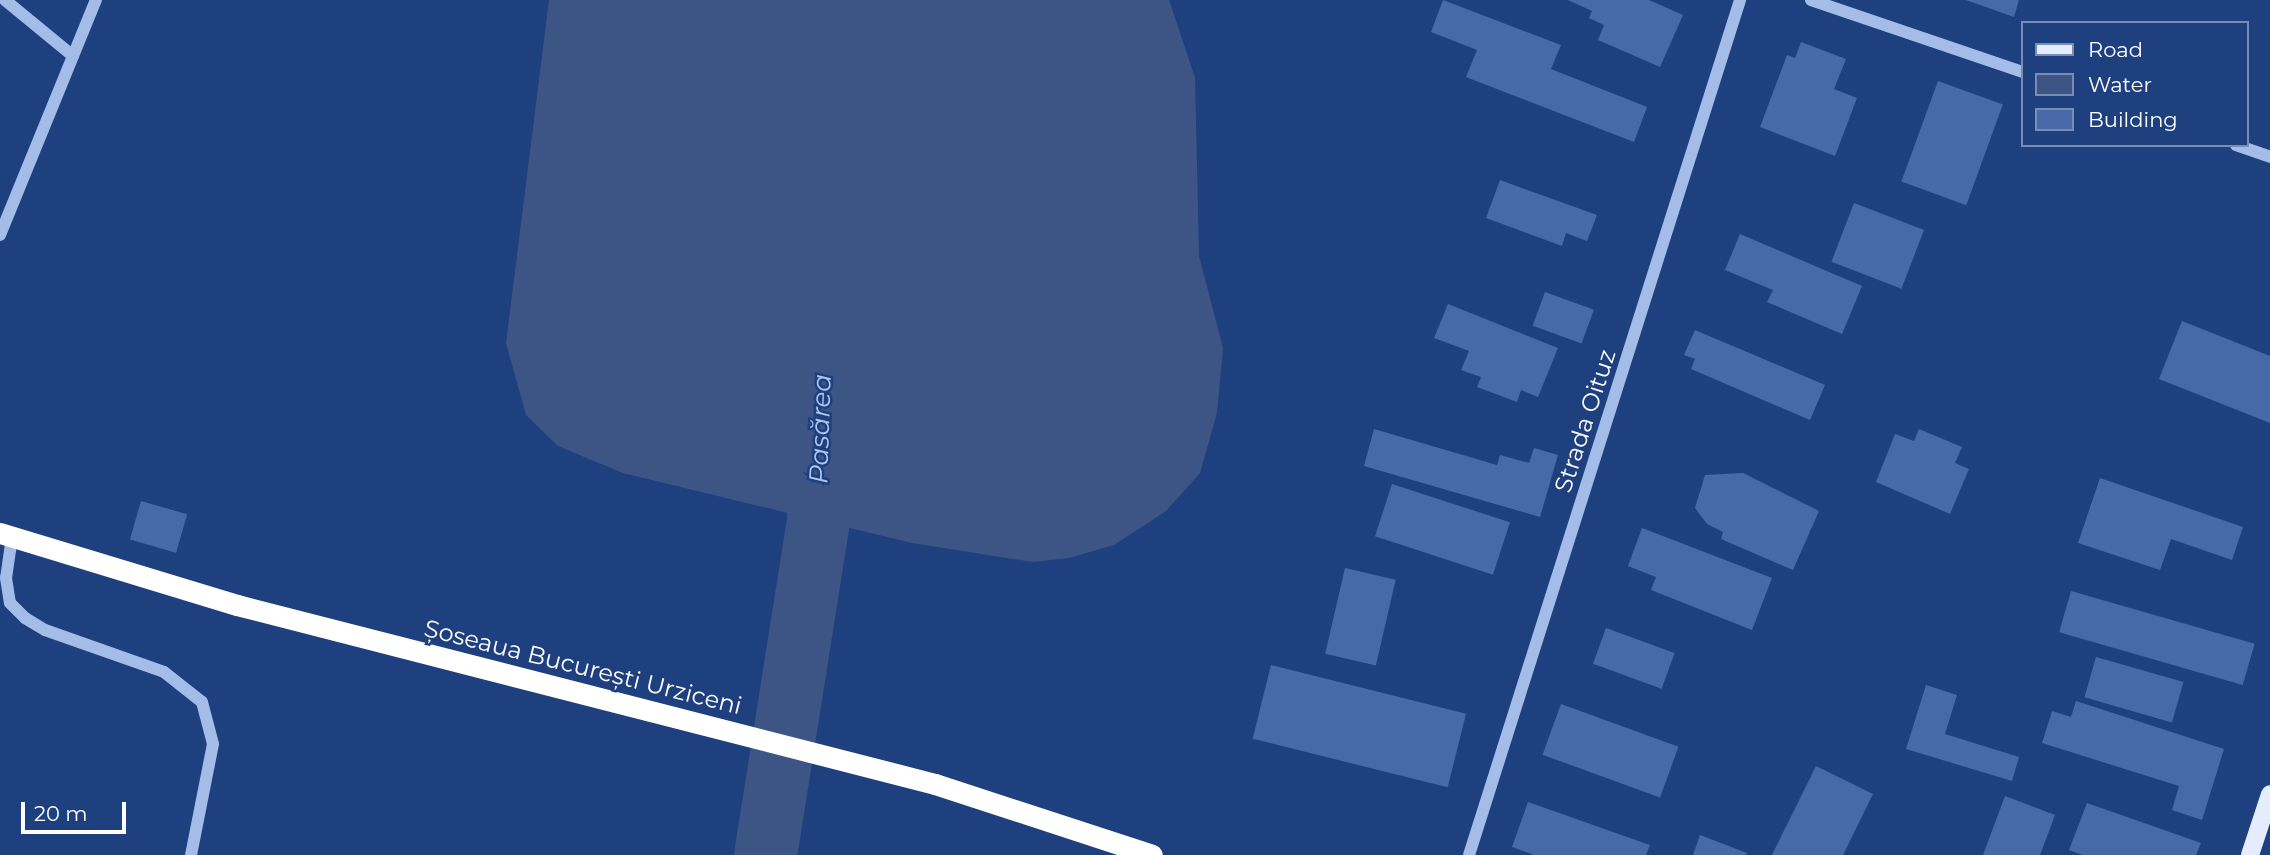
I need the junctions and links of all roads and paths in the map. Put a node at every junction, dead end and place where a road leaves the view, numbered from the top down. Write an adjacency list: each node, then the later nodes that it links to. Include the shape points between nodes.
1 (5, 0): 5 (street)
2 (96, 0): 5 (street)
3 (1740, 0): 14 (street, Strada Oituz)
4 (1811, 0): 6 (street)
5 (73, 56): 9 (street)
6 (2022, 72)
7 (2242, 147): 8 (street)
8 (2270, 157)
9 (0, 235)
10 (6, 535): 12 (street, via 10,603 25,618 45,630 163,672 202,702 213,744); 13 (highway, Șoseaua București Urziceni, via 237,606 934,784)
11 (2270, 794): 15 (main road)
12 (191, 855)
13 (1152, 855)
14 (1469, 855)
15 (2250, 855)

